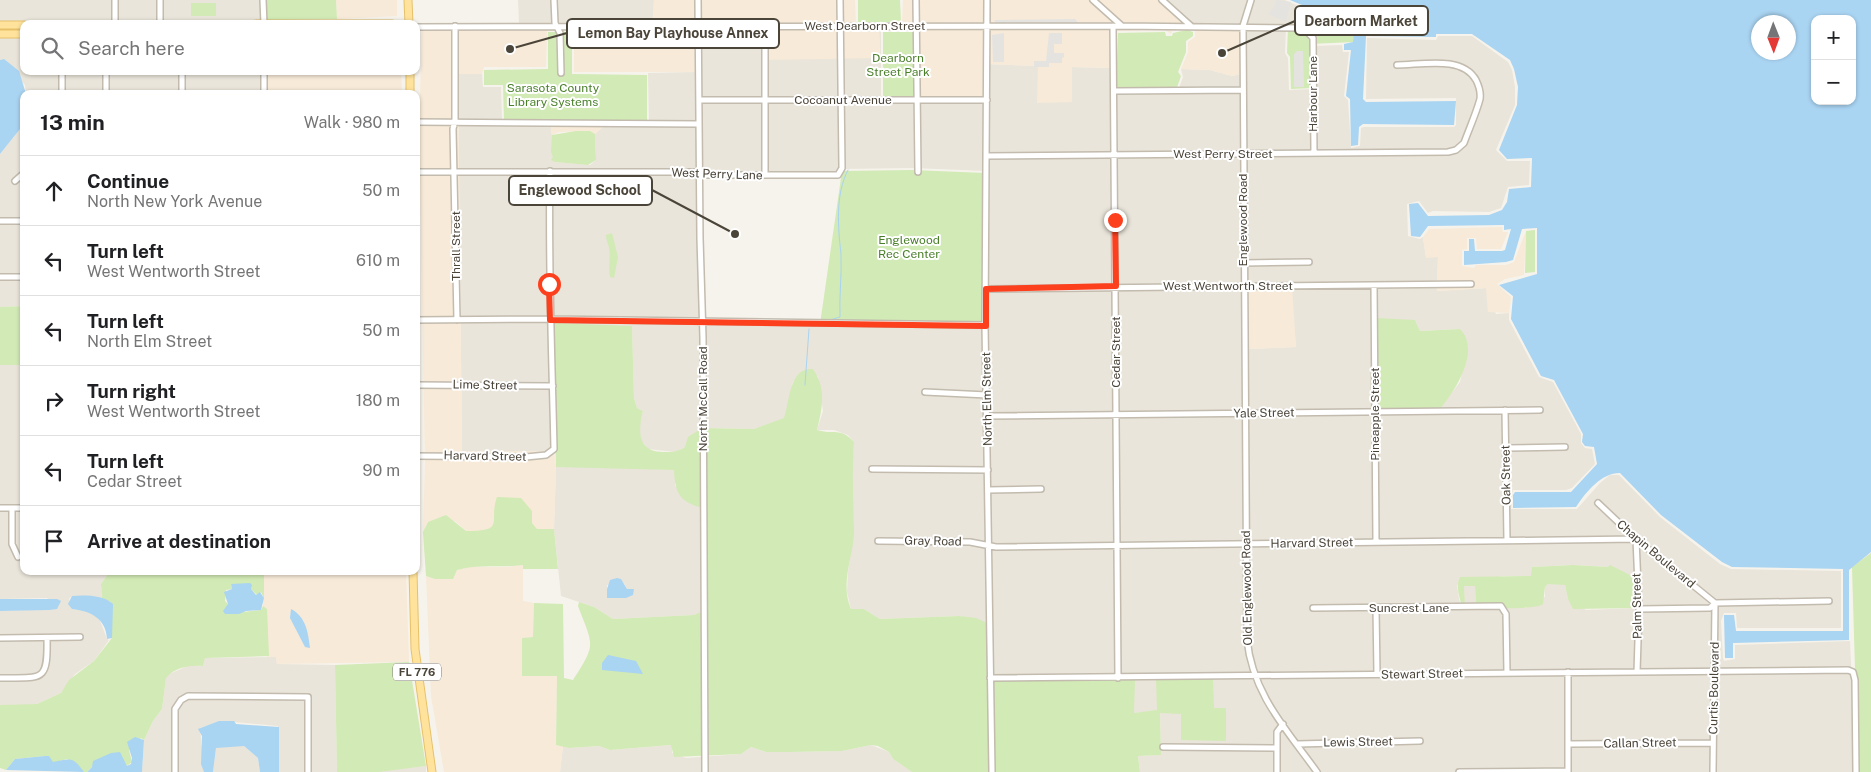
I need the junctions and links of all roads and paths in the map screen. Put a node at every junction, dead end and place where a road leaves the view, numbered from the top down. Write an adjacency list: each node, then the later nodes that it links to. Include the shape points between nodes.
1 (115, 0): 13 (street)
2 (160, 0): 14 (street)
3 (264, 0): 15 (street)
4 (408, 0): 16 (main road)
5 (554, 0): 20 (street)
6 (698, 0): 21 (street, North McCall Road)
7 (840, 0): 23 (street)
8 (916, 0): 24 (street)
9 (987, 0): 25 (street, North Elm Street)
10 (1093, 0): 27 (street)
11 (1162, 0): 28 (street)
12 (1251, 0): 29 (street, Englewood Road)
13 (116, 20)
14 (160, 20)
15 (264, 20)
16 (408, 20)
17 (0, 25): 18 (main road)
18 (20, 25)
19 (455, 26): 20 (street, West Dearborn Street); 30 (street, West Dearborn Street); 54 (street, Thrall Street)
20 (557, 26): 21 (street, West Dearborn Street); 35 (street)
21 (698, 26): 22 (street, West Dearborn Street); 48 (street, North McCall Road)
22 (765, 26): 23 (street, West Dearborn Street); 49 (street)
23 (840, 26): 24 (street, West Dearborn Street); 50 (street)
24 (917, 26): 25 (street, West Dearborn Street); 51 (street)
25 (988, 26): 26 (street, West Dearborn Street); 52 (street, North Elm Street)
26 (1113, 26): 27 (street, West Dearborn Street); 47 (street, Cedar Street)
27 (1122, 26): 28 (street, West Dearborn Street)
28 (1191, 26): 29 (street, West Dearborn Street)
29 (1243, 26): 33 (street, West Dearborn Street, via 1303,28); 46 (street, Englewood Road)
30 (420, 27)
31 (0, 34): 32 (main road)
32 (20, 34)
33 (1312, 35): 56 (street, Harbour Lane)
34 (1397, 65): 56 (street, West Perry Street, via 1456,64 1471,73 1480,96 1464,143 1448,152)
35 (561, 73)
36 (62, 75): 41 (street)
37 (106, 75): 42 (street)
38 (182, 75): 43 (street)
39 (264, 75): 44 (street)
40 (410, 75): 45 (main road)
41 (62, 90)
42 (106, 90)
43 (182, 90)
44 (264, 90)
45 (410, 90)
46 (1243, 90): 47 (street); 57 (street, Englewood Road)
47 (1114, 91): 58 (street, Cedar Street)
48 (699, 100): 49 (street, Cocoanut Avenue); 55 (street, North McCall Road)
49 (765, 100): 50 (street, Cocoanut Avenue); 65 (street)
50 (841, 100): 51 (street, Cocoanut Avenue); 65 (street, West Perry Lane, via 842,168 838,175)
51 (917, 100): 52 (street, Cocoanut Avenue); 63 (street)
52 (987, 100): 59 (street, North Elm Street)
53 (420, 122): 54 (street)
54 (454, 123): 55 (street); 60 (street, Thrall Street)
55 (699, 124): 64 (street, North McCall Road)
56 (1314, 153): 57 (street, West Perry Street)
57 (1243, 154): 58 (street, West Perry Street); 71 (street, Englewood Road)
58 (1114, 155): 59 (street, West Perry Street); 76 (street, Cedar Street)
59 (986, 156): 78 (street, North Elm Street)
60 (455, 171): 61 (street, West Perry Lane); 62 (street, West Perry Lane); 80 (street, Thrall Street)
61 (550, 171): 64 (street, West Perry Lane); 81 (street)
62 (420, 172)
63 (918, 172)
64 (699, 174): 65 (street, West Perry Lane); 82 (street, North McCall Road)
65 (766, 175)
66 (20, 177): 67 (street)
67 (15, 181)
68 (0, 221): 69 (street)
69 (20, 221)
70 (1308, 262): 71 (street)
71 (1244, 263): 77 (street, Englewood Road)
72 (0, 277): 73 (street)
73 (20, 277)
74 (1471, 284): 75 (street, West Wentworth Street)
75 (1374, 285): 77 (street, West Wentworth Street); 90 (street, Pineapple Street)
76 (1116, 286): 77 (street, West Wentworth Street); 78 (street, West Wentworth Street); 92 (street, Cedar Street)
77 (1244, 286): 91 (street, Englewood Road)
78 (986, 289): 83 (street, North Elm Street)
79 (420, 320): 80 (street)
80 (457, 320): 81 (street)
81 (550, 320): 82 (street); 85 (street)
82 (702, 322): 83 (street); 141 (street, North McCall Road)
83 (986, 326): 87 (street, North Elm Street)
84 (420, 385): 85 (street, Lime Street)
85 (553, 386): 96 (street, Harvard Street, via 552,452 546,456)
86 (925, 392): 87 (street)
87 (987, 395): 93 (street, North Elm Street)
88 (1505, 410): 89 (street, Yale Street); 90 (street, Yale Street); 94 (street, Oak Street)
89 (1540, 410)
90 (1375, 412): 91 (street, Yale Street); 108 (street, Pineapple Street)
91 (1245, 413): 92 (street, Yale Street); 109 (street, Old Englewood Road)
92 (1116, 415): 93 (street, Yale Street); 111 (street, Cedar Street)
93 (987, 416): 98 (street, North Elm Street)
94 (1506, 448): 95 (street); 106 (street, Oak Street)
95 (1565, 448)
96 (420, 456)
97 (872, 469): 98 (street)
98 (988, 470): 100 (street, North Elm Street)
99 (1041, 489): 100 (street)
100 (988, 490): 110 (street, North Elm Street)
101 (1598, 503): 105 (street, Chapin Boulevard)
102 (0, 508): 103 (street)
103 (12, 508): 104 (street); 112 (street, via 12,544)
104 (20, 508)
105 (1636, 539): 106 (street, Harvard Street); 115 (street, Chapin Boulevard); 118 (street, Palm Street)
106 (1507, 540): 108 (street, Harvard Street)
107 (878, 541): 110 (street, Gray Road)
108 (1376, 542): 109 (street, Harvard Street)
109 (1246, 543): 111 (street, Harvard Street); 127 (street, Old Englewood Road, via 1247,639)
110 (988, 544): 111 (street, Harvard Street, via 996,547); 129 (street, North Elm Street)
111 (1117, 544): 130 (street, Cedar Street)
112 (18, 557)
113 (413, 575): 140 (main road, FL 776, via 416,655)
114 (1829, 601): 115 (street)
115 (1715, 603): 118 (street, via 1710,608); 124 (street, Curtis Boulevard)
116 (1313, 608): 117 (street, Suncrest Lane)
117 (1376, 608): 125 (street, Suncrest Lane, via 1501,606 1504,608); 126 (street)
118 (1639, 609): 123 (street, Palm Street)
119 (80, 637): 121 (street)
120 (0, 638): 121 (street)
121 (48, 638): 128 (street, via 47,666 42,674)
122 (1568, 672): 123 (street, Stewart Street); 125 (street, Stewart Street); 135 (street)
123 (1637, 672): 124 (street, Stewart Street)
124 (1714, 672): 133 (street, Curtis Boulevard); 148 (street, Stewart Street, via 1853,672)
125 (1507, 673): 126 (street, Stewart Street)
126 (1377, 674): 127 (street, Stewart Street)
127 (1254, 676): 130 (street, Stewart Street); 131 (street, Old Englewood Road)
128 (0, 678)
129 (990, 678): 130 (street, Stewart Street); 142 (street, North Elm Street)
130 (1118, 678)
131 (1283, 724): 134 (street, Old Englewood Road); 137 (street, via 1277,732)
132 (1420, 741): 134 (street, Lewis Street)
133 (1713, 743): 135 (street, Callan Street); 147 (street, Curtis Boulevard)
134 (1297, 744): 144 (street, Old Englewood Road)
135 (1568, 744): 146 (street)
136 (1163, 748): 137 (street)
137 (1276, 748): 143 (street)
138 (175, 772): 139 (street, via 175,709 180,700 188,696 308,697)
139 (308, 772)
140 (432, 772)
141 (705, 772)
142 (992, 772)
143 (1277, 772)
144 (1317, 772)
145 (1459, 772): 146 (street)
146 (1568, 772)
147 (1713, 772)
148 (1856, 772)

